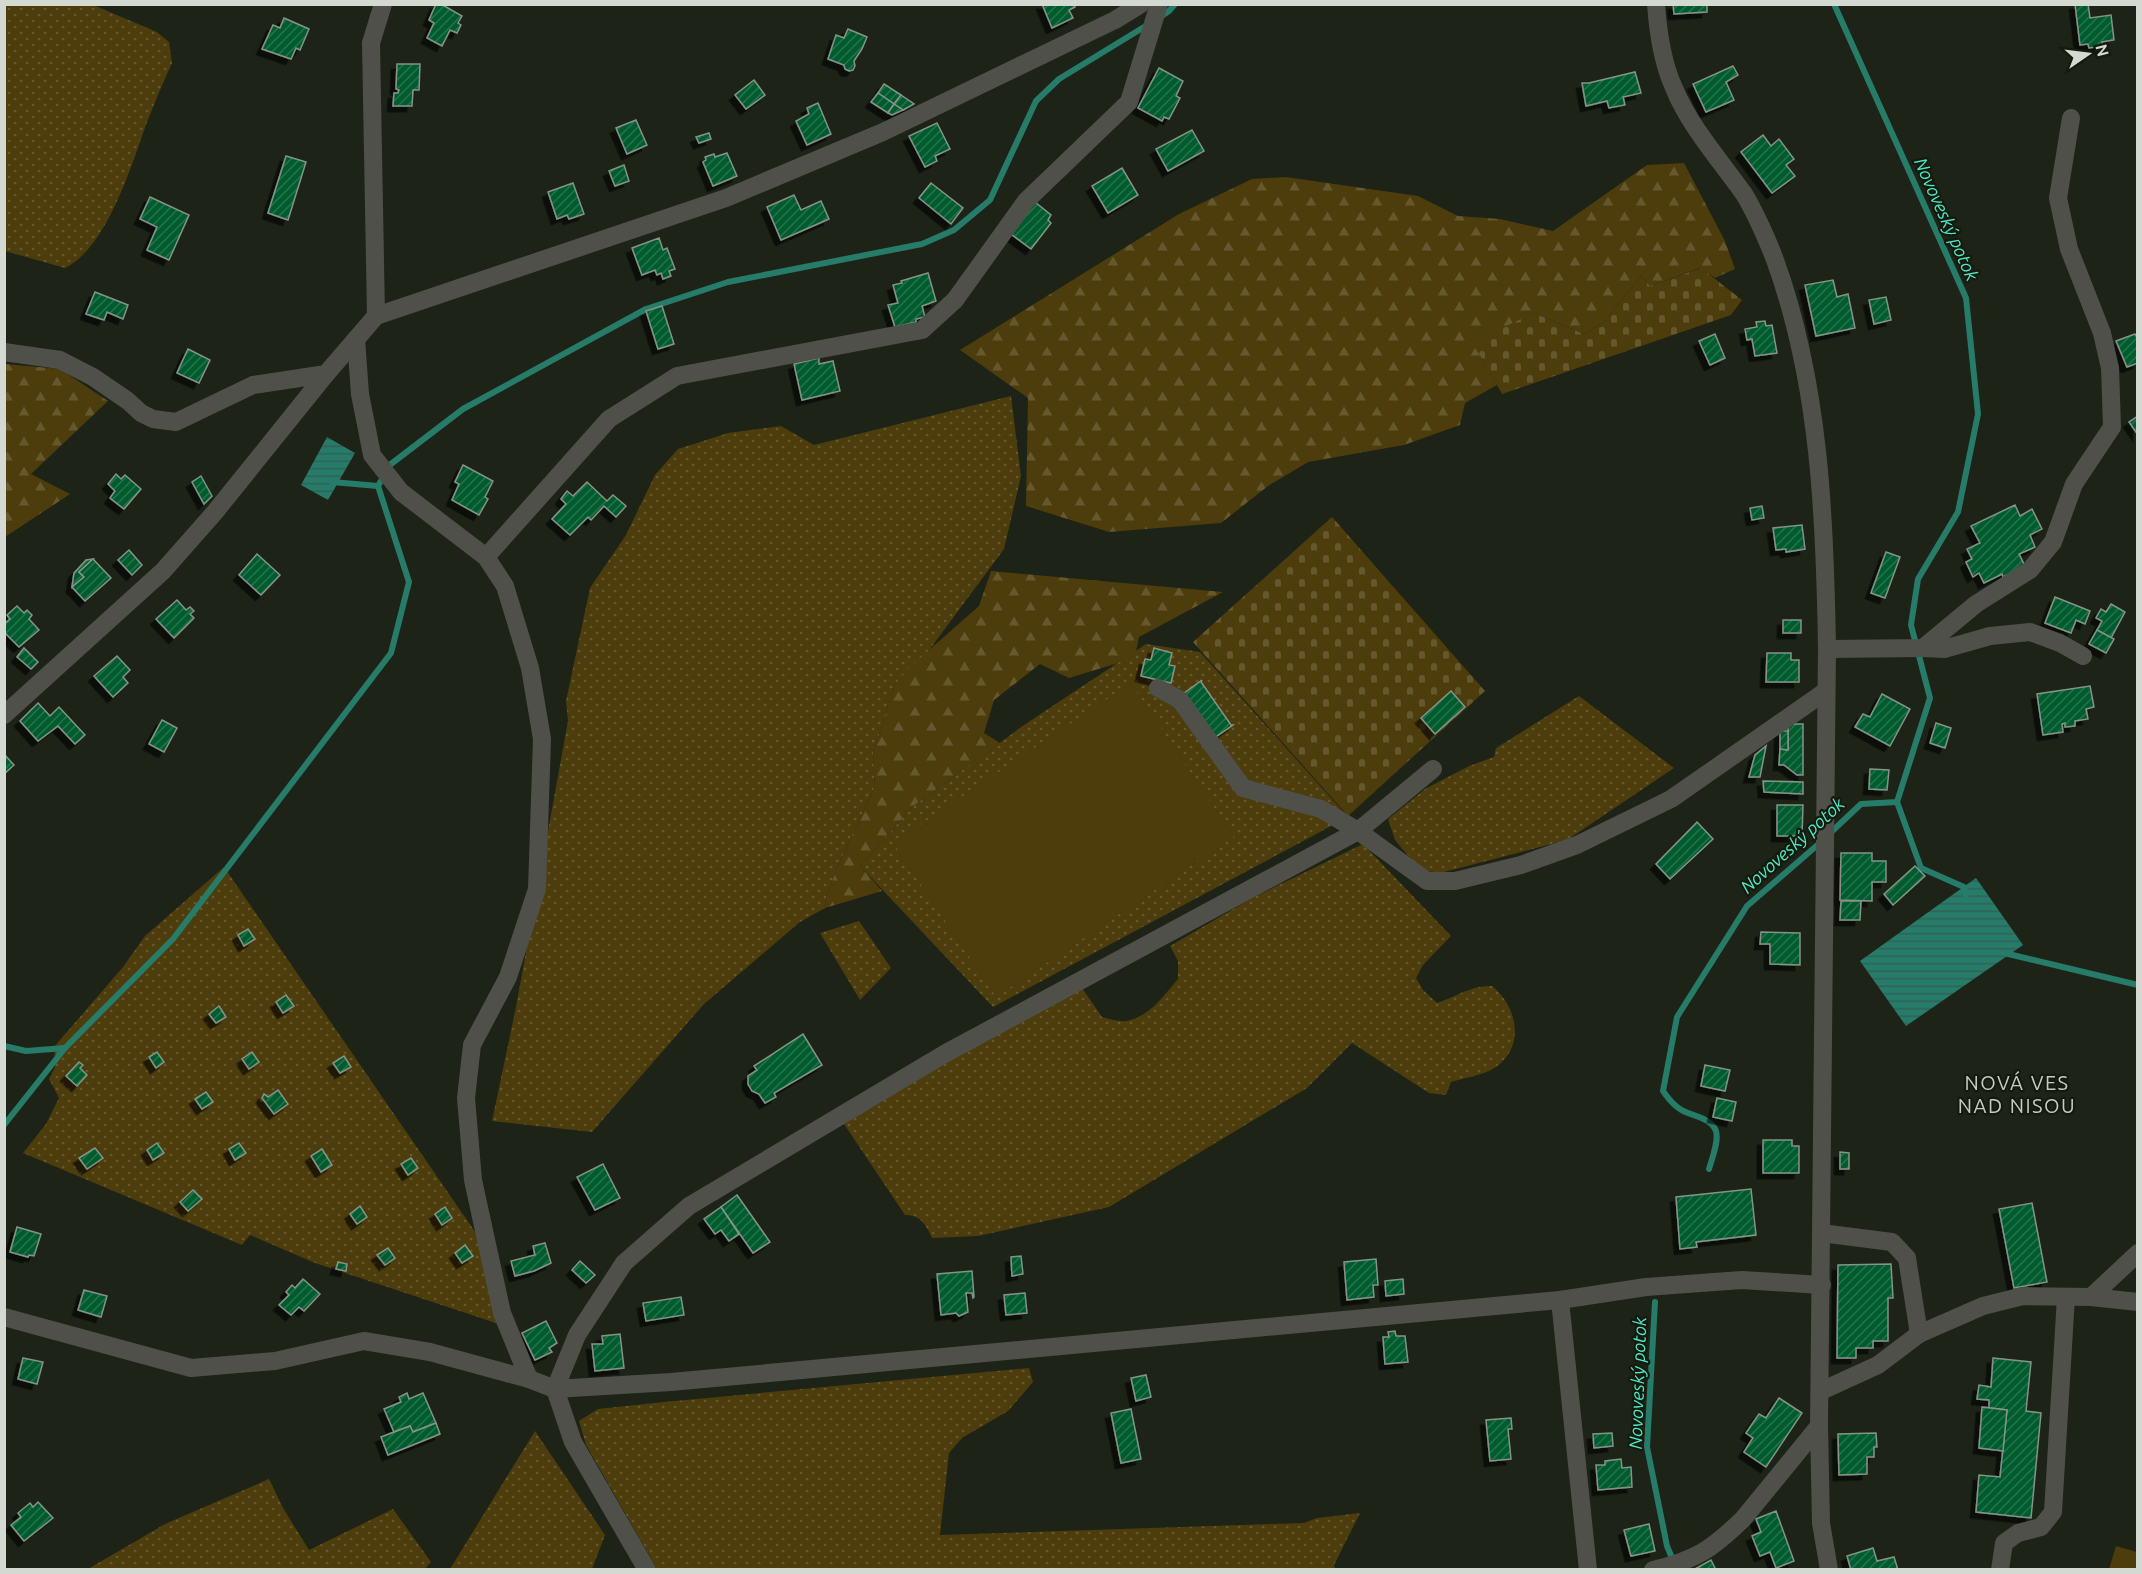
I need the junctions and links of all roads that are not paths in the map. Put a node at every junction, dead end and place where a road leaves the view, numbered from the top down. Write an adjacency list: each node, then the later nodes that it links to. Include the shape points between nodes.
1 (383, 4): 5 (street, via 370,42)
2 (1656, 4): 11 (street, via 1658,33 1674,89 1746,197 1774,258 1796,328 1809,397 1826,545)
3 (1153, 6): 5 (street, via 1114,20 883,132 726,198); 9 (street, via 1150,33 1129,102 1026,201 955,300 922,330 677,376 609,419)
4 (2072, 118): 10 (street, via 2058,198 2069,249 2102,333 2110,368 2112,427 2074,484 2053,542 2040,560 2031,570 1976,604)
5 (376, 316): 6 (street)
6 (356, 339): 8 (street); 9 (street, via 360,394 372,455 401,492)
7 (4, 352): 8 (street, via 60,360 93,377 141,413 176,422 253,385)
8 (326, 374): 15 (street, via 163,571)
9 (486, 557): 27 (street, via 505,586 530,668 542,739 537,889 508,977 472,1045 466,1098 473,1180 502,1313)
10 (1923, 648): 11 (street); 12 (street, via 1944,649 1990,636 2030,632)
11 (1827, 649): 14 (street)
12 (2083, 656)
13 (1158, 688): 17 (street, via 1180,700 1243,788 1321,809)
14 (1826, 691): 17 (street, via 1671,799 1576,845 1521,865 1455,881 1427,881); 18 (street)
15 (4, 715)
16 (1433, 768): 17 (street)
17 (1358, 831): 28 (street, via 946,1053 688,1206 624,1263 577,1335)
18 (1821, 1233): 20 (street); 26 (street, via 1892,1242 1900,1250 1907,1258)
19 (2138, 1253): 22 (street)
20 (1822, 1285): 23 (street, via 1742,1280 1646,1287); 29 (street)
21 (2066, 1297): 22 (street); 26 (street, via 2023,1296 1983,1306); 35 (street, via 2053,1512 2041,1527 2018,1533 2004,1543)
22 (2091, 1297): 24 (street)
23 (1560, 1300): 28 (street, via 695,1380); 33 (street)
24 (2138, 1302)
25 (4, 1317): 27 (street, via 191,1368 275,1361 364,1341 430,1352)
26 (1919, 1334): 29 (street, via 1878,1365)
27 (529, 1379): 28 (street)
28 (555, 1389): 32 (street, via 573,1442)
29 (1821, 1391): 30 (street)
30 (1819, 1426): 31 (street, via 1743,1519 1704,1553); 34 (street, via 1821,1523)
31 (1668, 1566)
32 (647, 1569)
33 (1588, 1569)
34 (1829, 1569)
35 (2000, 1569)

